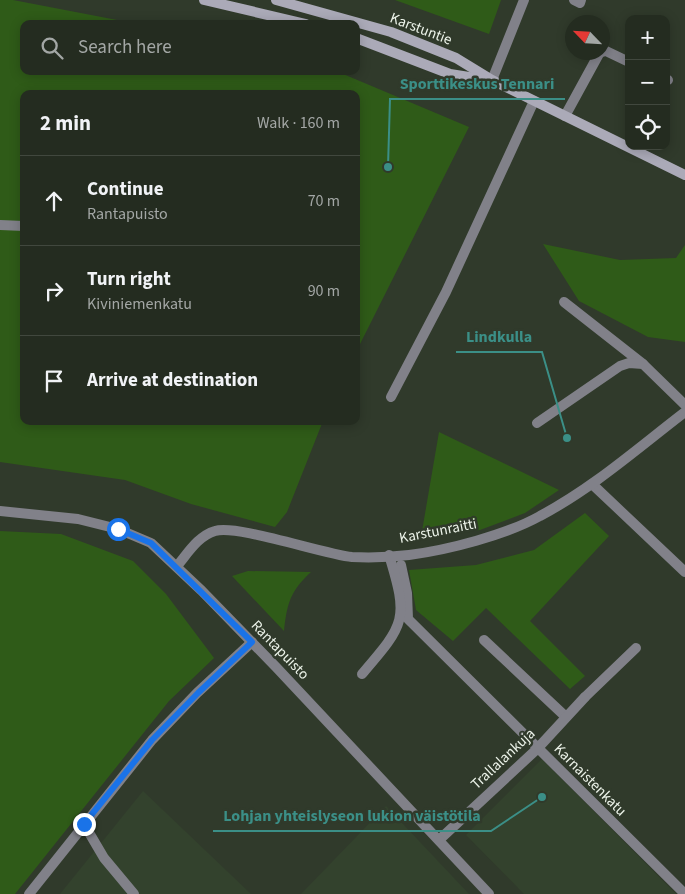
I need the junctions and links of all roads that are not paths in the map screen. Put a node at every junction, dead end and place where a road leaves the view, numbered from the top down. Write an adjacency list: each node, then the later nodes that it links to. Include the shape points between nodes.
1 (204, 0): 6 (main road)
2 (276, 0): 7 (main road, Karstuntie)
3 (524, 0): 13 (street)
4 (574, 0): 5 (street, via 580,3)
5 (581, 0)
6 (289, 20)
7 (348, 20)
8 (360, 23): 13 (main road, Karstuntie, via 456,58)
9 (360, 40): 13 (main road, Karstuntie, via 450,74)
10 (610, 53): 12 (street)
11 (596, 60): 15 (street)
12 (625, 60)
13 (492, 80): 14 (main road, Karstuntie)
14 (534, 101): 15 (main road, Karstuntie); 21 (street, via 446,292)
15 (565, 116): 16 (main road, Karstuntie)
16 (685, 175)
17 (0, 225): 18 (street)
18 (20, 226)
19 (564, 302): 20 (street)
20 (643, 364): 22 (street); 24 (street, via 620,366)
21 (391, 397)
22 (685, 405)
23 (685, 412): 25 (street, Karstunraitti)
24 (537, 423)
25 (592, 484): 27 (street, Karstunraitti, via 539,517 478,540 409,555); 30 (street)
26 (0, 511): 29 (street, Rantapuisto, via 78,519 118,529 151,543)
27 (389, 556): 29 (street, Karstunraitti, via 353,557 232,529 207,534); 34 (street, via 401,593 401,618 389,642)
28 (401, 565): 36 (street, Karnaistenkatu, via 408,619)
29 (177, 566): 32 (street, Rantapuisto)
30 (685, 572)
31 (484, 640): 35 (street)
32 (252, 642): 37 (street, via 152,740); 38 (street, Rantapuisto)
33 (636, 648): 35 (street, Trallalankuja)
34 (362, 674)
35 (566, 717): 36 (street, Trallalankuja)
36 (537, 749): 38 (street, Trallalankuja); 42 (street, Karnaistenkatu)
37 (84, 824): 39 (street); 40 (street, via 104,858)
38 (439, 840): 41 (street, Rantapuisto)
39 (29, 894)
40 (134, 894)
41 (489, 894)
42 (685, 894)

